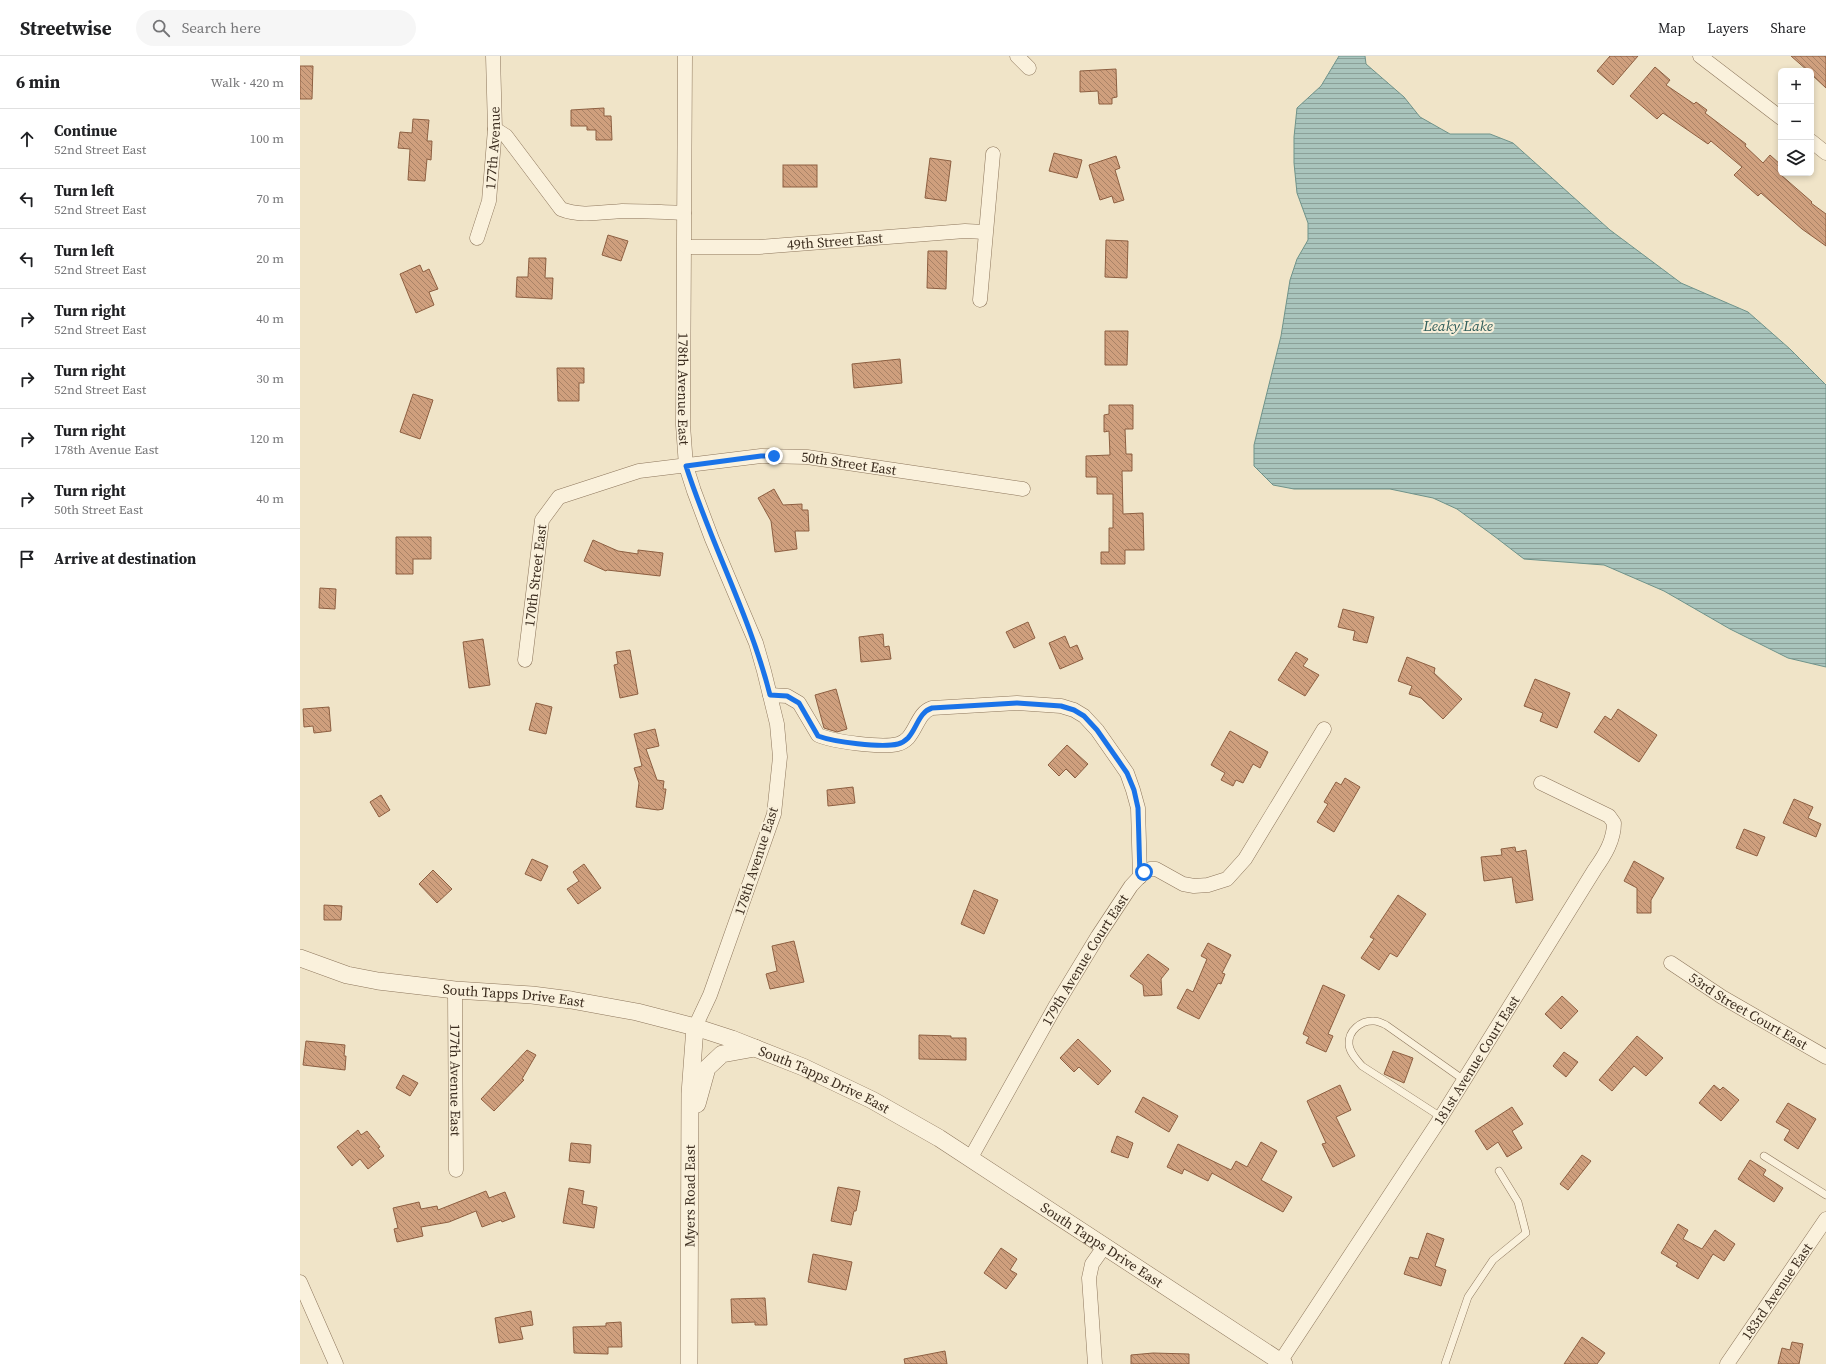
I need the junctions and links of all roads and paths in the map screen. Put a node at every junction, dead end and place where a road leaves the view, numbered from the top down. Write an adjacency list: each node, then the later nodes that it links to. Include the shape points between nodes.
1 (493, 56): 7 (street, 177th Avenue)
2 (685, 56): 11 (street, 178th Avenue East)
3 (1017, 56): 5 (street)
4 (1700, 56): 6 (street)
5 (1029, 68)
6 (1778, 116)
7 (495, 129): 11 (street, via 506,136 561,209 591,213); 13 (street, 177th Avenue, via 489,201)
8 (1814, 143): 9 (street)
9 (1826, 153)
10 (993, 154): 12 (street)
11 (684, 213): 14 (street, 178th Avenue East)
12 (985, 232): 14 (street, 49th Street East, via 965,231 759,247); 15 (street)
13 (477, 238)
14 (685, 247): 16 (street, 178th Avenue East, via 683,425)
15 (980, 300)
16 (686, 466): 17 (street, 50th Street East, via 761,456 807,457); 18 (street, 50th Street East, via 639,472); 20 (street, 178th Avenue East, via 712,539 756,643)
17 (1023, 489)
18 (559, 497): 19 (street, 170th Street East, via 542,520)
19 (525, 660)
20 (770, 695): 23 (street, via 787,696 799,703 818,736 874,745 903,743 914,731 924,712 932,708 1017,703 1061,706 1074,710 1084,716 1097,730 1127,773 1134,790 1138,808); 27 (street, 178th Avenue East, via 777,724 780,757 774,814 710,995)
21 (1324, 729): 23 (street, 179th Avenue Court East, via 1245,859 1227,879 1208,885 1183,884 1156,869 1150,869)
22 (1541, 783): 30 (street, 181st Avenue Court East, via 1609,816 1614,823 1611,842)
23 (1140, 877): 34 (street, 179th Avenue Court East, via 1131,886 1098,936 1055,1007)
24 (300, 958): 26 (street, South Tapps Drive East, via 347,975)
25 (1671, 964): 29 (street, 53rd Street Court East, via 1722,997)
26 (455, 990): 27 (street, South Tapps Drive East, via 571,1000 642,1013); 35 (street, 177th Avenue East)
27 (695, 1027): 28 (street, South Tapps Drive East); 32 (street, Myers Road East)
28 (756, 1048): 32 (street, via 722,1054 707,1068); 34 (street, South Tapps Drive East, via 810,1070 872,1100 906,1118)
29 (1826, 1057)
30 (1464, 1080): 31 (street, 181st Avenue Court East); 31 (lane, via 1386,1025 1374,1021 1365,1022 1354,1028 1348,1046 1362,1066)
31 (1441, 1117): 41 (street, 181st Avenue Court East)
32 (690, 1133): 43 (street, Myers Road East)
33 (1764, 1156): 37 (lane)
34 (970, 1159): 39 (street, South Tapps Drive East)
35 (456, 1170)
36 (1499, 1171): 45 (lane, via 1518,1202 1526,1233 1493,1260 1468,1297)
37 (1826, 1195)
38 (1826, 1219): 46 (street, 183rd Avenue East)
39 (1104, 1247): 41 (street, South Tapps Drive East); 44 (street, via 1092,1264 1089,1278)
40 (300, 1282): 42 (street)
41 (1282, 1363)
42 (336, 1364)
43 (690, 1364)
44 (1095, 1364)
45 (1445, 1364)
46 (1727, 1364)

